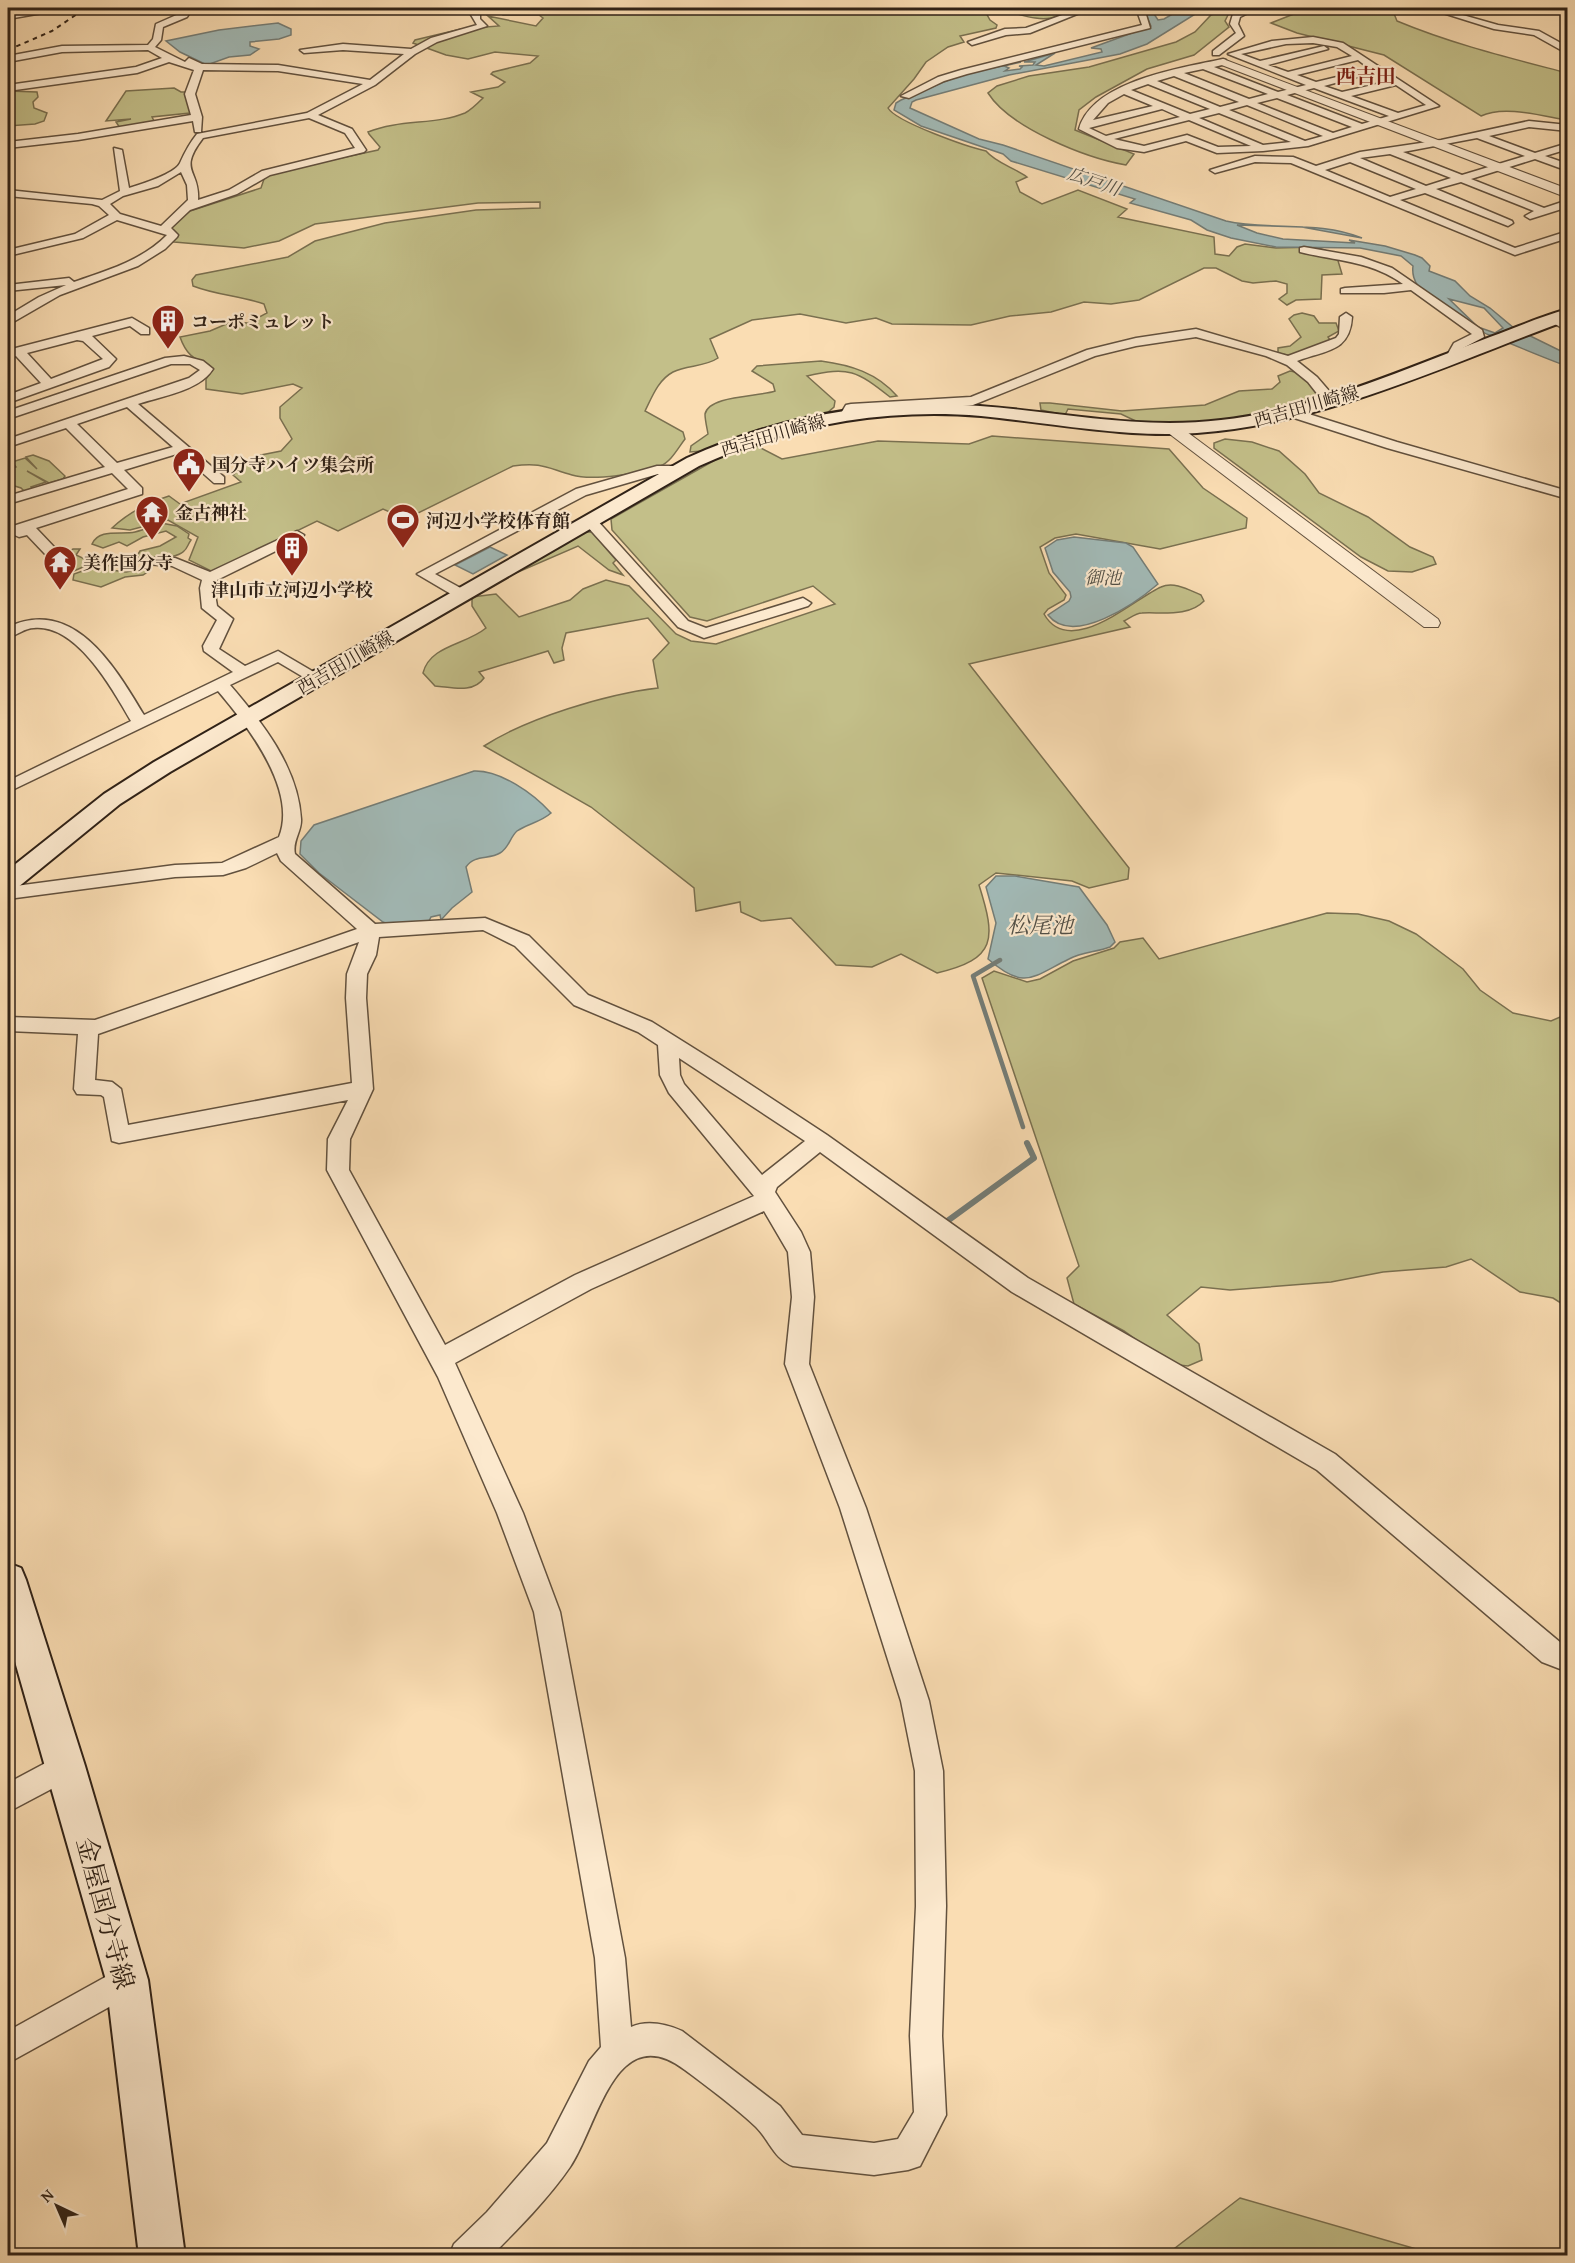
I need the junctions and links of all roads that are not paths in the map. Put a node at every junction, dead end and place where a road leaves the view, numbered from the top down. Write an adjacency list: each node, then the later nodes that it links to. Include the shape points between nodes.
1 (67, 8): 8 (street)
2 (189, 8): 10 (street, via 184,15 159,26)
3 (471, 8): 13 (street, via 483,26 441,37)
4 (1088, 8): 9 (street, via 1027,31 1005,32)
5 (1140, 8): 35 (street, via 1148,24 1131,32 964,72)
6 (1254, 8): 18 (street, via 1236,16 1234,24 1241,34 1217,51 1217,58)
7 (1431, 8): 14 (street, via 1497,27 1536,33)
8 (8, 17)
9 (972, 42)
10 (154, 43): 16 (street, via 100,50 62,49); 17 (street); 21 (street)
11 (1340, 45): 15 (street); 19 (street); 19 (street, via 1285,40 1232,54)
12 (304, 50): 13 (street, via 343,47)
13 (412, 51): 27 (street)
14 (1568, 51)
15 (1360, 57): 22 (street); 24 (street)
16 (8, 59)
17 (169, 60): 21 (street); 29 (street, via 137,70)
18 (1223, 62): 20 (street); 30 (street)
19 (1260, 64): 24 (street)
20 (1204, 66): 23 (street); 33 (street)
21 (200, 68): 27 (street, via 278,68); 43 (street, via 190,90 190,102)
22 (1378, 69): 26 (street); 28 (street)
23 (1175, 73): 25 (street); 38 (street)
24 (1288, 75): 28 (street)
25 (1147, 80): 31 (street); 41 (street)
26 (1398, 82): 32 (street); 34 (street)
27 (372, 83): 42 (street)
28 (1316, 85): 30 (street); 34 (street)
29 (8, 88)
30 (1297, 90): 33 (street); 46 (street)
31 (1125, 91): 39 (street); 47 (street, via 1099,106)
32 (1416, 94): 36 (street); 45 (street, via 1434,106)
33 (1278, 95): 38 (street); 48 (street)
34 (1343, 95): 40 (street)
35 (906, 96)
36 (1405, 97)
37 (1394, 100): 40 (street)
38 (1248, 102): 41 (street); 54 (street)
39 (1163, 106): 44 (street); 47 (street)
40 (1371, 106): 45 (street)
41 (1219, 110): 44 (street); 57 (street)
42 (310, 115): 53 (street); 79 (street, via 349,131 361,150 266,173 233,192)
43 (197, 117): 53 (street); 59 (street)
44 (1189, 117): 55 (street); 61 (street)
45 (1399, 117): 46 (street)
46 (1380, 122): 48 (street); 58 (street)
47 (1085, 124): 55 (street, via 1084,129)
48 (1360, 127): 54 (street)
49 (1515, 127): 50 (street, via 1529,124); 51 (street); 52 (street)
50 (1568, 128)
51 (1476, 135): 58 (street); 64 (street)
52 (1536, 135)
53 (200, 136): 66 (street, via 184,158)
54 (1332, 136): 57 (street)
55 (1104, 139): 61 (street, via 1144,149 1187,138 1216,150)
56 (1546, 139): 60 (street)
57 (1305, 144): 61 (street)
58 (1436, 144): 63 (street); 67 (street)
59 (8, 145)
60 (1567, 146): 64 (street)
61 (1263, 148)
62 (117, 150): 73 (street)
63 (1389, 150): 65 (street); 71 (street)
64 (1535, 156): 67 (street); 68 (street)
65 (1350, 158): 69 (street); 72 (street)
66 (184, 166): 73 (street, via 154,184); 79 (street, via 194,196)
67 (1498, 167): 71 (street); 75 (street)
68 (1568, 168)
69 (1317, 169): 70 (street, via 1274,158); 76 (street)
70 (1215, 170)
71 (1460, 178): 72 (street); 80 (street)
72 (1426, 189): 76 (street); 82 (street)
73 (125, 192): 77 (street)
74 (8, 193): 77 (street)
75 (1568, 194)
76 (1390, 200): 84 (street)
77 (103, 204): 81 (street)
78 (1565, 206): 80 (street)
79 (189, 207): 83 (street)
80 (1543, 211): 82 (street)
81 (116, 216): 83 (street); 87 (street, via 79,236)
82 (1508, 223): 84 (street)
83 (164, 230): 88 (street, via 172,236 154,253)
84 (1472, 234): 85 (street, via 1515,252)
85 (1568, 234)
86 (1304, 250): 89 (street, via 1364,261)
87 (8, 253)
88 (95, 278): 90 (street); 95 (street, via 55,293)
89 (1413, 286): 91 (street); 100 (street, via 1478,333 1478,337 1456,348)
90 (8, 288)
91 (1345, 291)
92 (117, 313): 96 (street)
93 (1346, 317): 101 (street, via 1345,334 1340,341)
94 (1559, 321): 100 (main road, 西吉田川崎線)
95 (8, 322)
96 (132, 322): 97 (street); 98 (street)
97 (145, 331)
98 (80, 336): 99 (street); 102 (street, via 108,356 109,361)
99 (13, 352): 102 (street)
100 (1452, 357): 104 (main road, 西吉田川崎線)
101 (1286, 361): 104 (street, via 1312,378); 108 (street, via 1266,350 1223,343 1196,333 1091,353 973,401 878,405 851,408)
102 (49, 384): 103 (street)
103 (8, 399)
104 (1331, 402): 106 (main road, 西吉田川崎線)
105 (130, 403): 107 (street, via 197,379 206,368 190,360 169,361); 109 (street); 112 (street)
106 (1293, 413): 110 (main road, 西吉田川崎線, via 1234,424); 116 (street)
107 (8, 415)
108 (846, 415): 110 (main road, 西吉田川崎線, via 978,411); 114 (main road, 西吉田川崎線, via 744,440)
109 (69, 423): 111 (street); 113 (street)
110 (1173, 429): 127 (street)
111 (8, 443)
112 (183, 448): 113 (street); 115 (street)
113 (114, 469): 117 (street); 119 (street, via 137,491)
114 (680, 470): 118 (main road, 西吉田川崎線); 124 (street, via 657,470 580,492 424,574)
115 (219, 480)
116 (1568, 495)
117 (8, 500)
118 (590, 521): 124 (main road, 西吉田川崎線); 125 (street, via 683,624 694,631 718,630)
119 (11, 525): 121 (street, via 19,533 30,530)
120 (297, 535): 123 (street)
121 (50, 551)
122 (151, 561): 123 (street, via 175,562)
123 (210, 578): 130 (street, via 210,608 225,619 212,651)
124 (462, 594): 131 (main road, 西吉田川崎線)
125 (803, 603)
126 (8, 617): 128 (street)
127 (1431, 623)
128 (25, 626): 129 (street); 134 (street, via 36,622 58,627 90,649 107,668)
129 (8, 633)
130 (244, 672): 131 (street, via 278,656); 132 (street)
131 (316, 678): 133 (main road, 西吉田川崎線)
132 (220, 684): 133 (street); 134 (street)
133 (250, 717): 136 (street, via 284,776 292,825); 137 (main road, 西吉田川崎線, via 112,799)
134 (140, 722): 135 (street)
135 (8, 787)
136 (285, 841): 138 (street, via 223,869 175,871); 139 (street, via 285,853 292,863)
137 (8, 882)
138 (8, 893)
139 (372, 931): 141 (street); 142 (street, via 484,924 522,941 582,1000); 143 (street, via 357,974)
140 (8, 1024): 141 (street)
141 (88, 1028): 143 (street, via 84,1089 105,1087 114,1094 119,1135)
142 (668, 1041): 144 (street); 145 (street, via 670,1075 676,1088)
143 (363, 1089): 146 (street, via 339,1139 339,1170)
144 (820, 1141): 145 (street, via 768,1182); 148 (street, via 1020,1285 1326,1462 1552,1653)
145 (766, 1196): 146 (street, via 584,1282); 153 (street, via 799,1252 803,1297 797,1364 853,1508 915,1701 929,1771 931,1906 926,2036 930,2115 908,2154 874,2159 794,2150 769,2117 671,2042 641,2038)
146 (440, 1359): 153 (street, via 510,1513 547,1611 610,1958)
147 (8, 1580): 149 (main road, 金屋国分寺線)
148 (1568, 1659)
149 (66, 1766): 150 (street); 151 (main road, 金屋国分寺線)
150 (8, 1798)
151 (127, 1980): 152 (street); 154 (main road, 金屋国分寺線)
152 (8, 2048)
153 (617, 2053): 155 (street, via 600,2072 559,2155)
154 (162, 2256)
155 (466, 2256)

